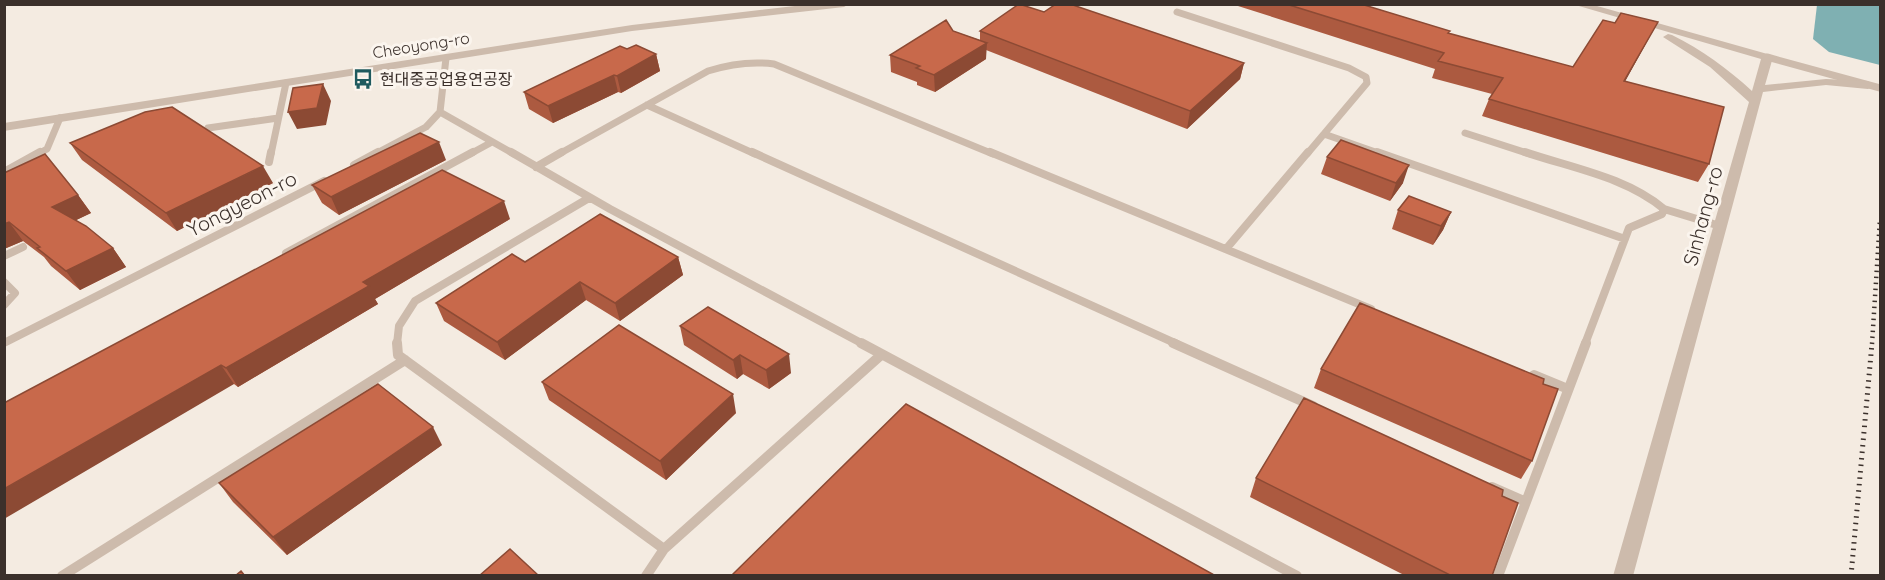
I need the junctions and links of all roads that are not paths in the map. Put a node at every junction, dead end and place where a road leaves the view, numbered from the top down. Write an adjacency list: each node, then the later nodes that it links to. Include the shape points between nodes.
1 (844, 4): 6 (street, Cheoyong-ro, via 632,28)
2 (1587, 6): 4 (street)
3 (1177, 12): 18 (lane, via 1366,77 1367,83)
4 (1624, 18): 5 (street); 10 (street, via 1693,49)
5 (1767, 57): 8 (lane); 10 (street, Sinhang-ro)
6 (446, 58): 7 (street, Cheoyong-ro); 12 (lane)
7 (286, 83): 13 (street, Cheoyong-ro); 14 (lane)
8 (1868, 85): 9 (lane); 10 (street, via 1826,82)
9 (1881, 88)
10 (1756, 95): 27 (street, Sinhang-ro)
11 (647, 105): 21 (lane); 30 (lane, via 716,68 750,62 774,64); 41 (lane)
12 (440, 112): 19 (lane); 23 (lane, via 426,127)
13 (60, 118): 15 (street, Cheoyong-ro); 22 (lane, via 47,149)
14 (278, 118): 16 (lane); 20 (lane)
15 (4, 127)
16 (208, 128)
17 (1464, 133): 26 (lane, via 1625,185 1647,195)
18 (1324, 134): 28 (lane); 30 (lane)
19 (492, 142): 21 (lane); 32 (lane)
20 (268, 162)
21 (536, 167): 25 (lane)
22 (4, 172)
23 (341, 172)
24 (330, 178): 36 (lane, Yongyeon-ro)
25 (590, 198): 37 (lane); 38 (lane, via 415,301 402,318 395,340 398,355)
26 (1664, 209): 27 (lane); 28 (lane, via 1662,214 1629,228)
27 (1720, 226): 49 (street, Sinhang-ro)
28 (1625, 239): 40 (lane)
29 (23, 247): 31 (lane)
30 (1226, 249): 35 (lane)
31 (4, 256)
32 (274, 260)
33 (4, 282): 34 (lane, via 15,293)
34 (4, 304)
35 (1380, 312)
36 (5, 341)
37 (881, 355): 44 (lane); 47 (lane)
38 (405, 360): 44 (lane); 45 (lane)
39 (1524, 371): 40 (lane)
40 (1568, 389): 43 (lane)
41 (1320, 409)
42 (1482, 483): 43 (lane)
43 (1526, 502): 48 (lane)
44 (664, 549): 46 (lane)
45 (62, 576)
46 (646, 576)
47 (1297, 576)
48 (1498, 576)
49 (1623, 576)

